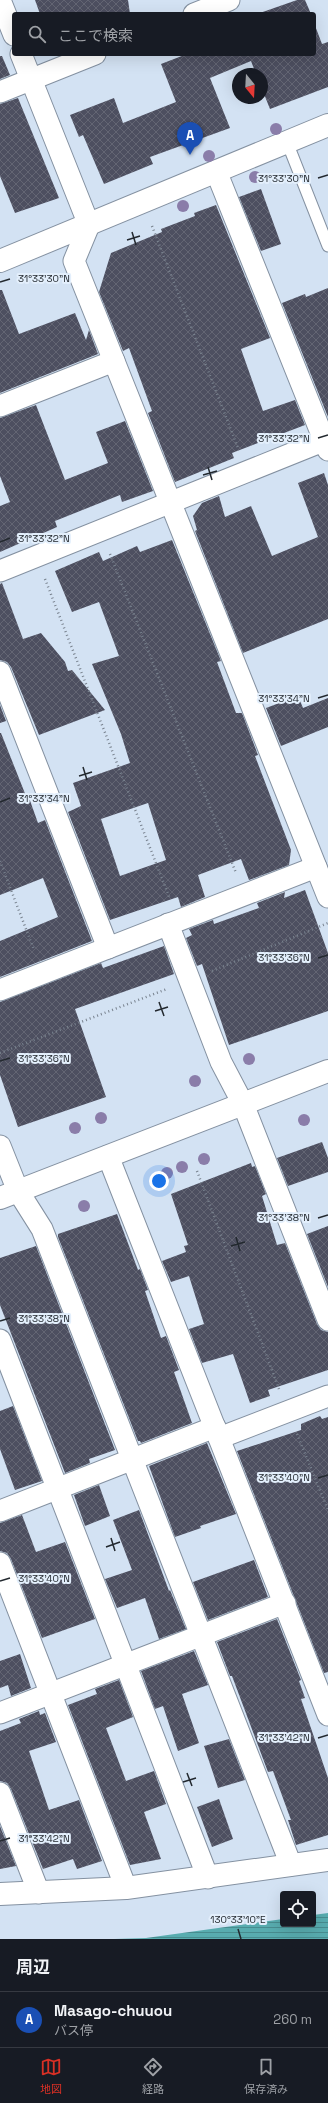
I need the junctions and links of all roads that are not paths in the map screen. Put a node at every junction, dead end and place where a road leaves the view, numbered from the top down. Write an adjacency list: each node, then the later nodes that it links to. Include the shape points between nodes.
1 (0, 0): 4 (street)
2 (229, 0): 3 (street)
3 (199, 12)
4 (12, 30)
5 (23, 56): 7 (street)
6 (89, 56): 7 (street)
7 (32, 79): 8 (street); 12 (street)
8 (0, 92)
9 (328, 126): 10 (street)
10 (287, 142): 11 (street); 13 (lane)
11 (216, 171): 12 (street); 17 (street)
12 (89, 225): 14 (street); 15 (street, via 74,261)
13 (328, 246)
14 (0, 261)
15 (114, 361): 16 (street); 18 (street)
16 (0, 406)
17 (327, 443): 18 (street)
18 (169, 502): 19 (street); 21 (street)
19 (0, 571)
20 (0, 672): 24 (street)
21 (319, 858): 22 (street); 23 (street, via 244,894)
22 (328, 897)
23 (173, 922): 24 (street); 27 (street, via 189,981 221,1062)
24 (108, 948): 25 (street)
25 (0, 990)
26 (328, 1071): 27 (street)
27 (243, 1104): 29 (street); 31 (street)
28 (0, 1146): 30 (street)
29 (108, 1156): 30 (street); 34 (street)
30 (9, 1194): 35 (street, via 42,1229)
31 (328, 1320)
32 (0, 1340): 36 (street)
33 (328, 1396): 34 (street)
34 (217, 1432): 35 (street); 39 (street)
35 (132, 1459): 36 (street); 40 (street)
36 (58, 1489): 37 (street); 41 (street)
37 (0, 1511)
38 (0, 1563): 42 (street)
39 (285, 1603): 40 (street); 44 (street)
40 (202, 1635): 41 (street); 47 (street)
41 (127, 1664): 42 (street); 48 (street)
42 (51, 1694): 43 (street); 49 (street)
43 (0, 1713)
44 (328, 1715)
45 (0, 1793): 50 (street)
46 (328, 1860): 47 (street)
47 (291, 1865): 48 (street)
48 (208, 1878): 49 (street)
49 (126, 1888): 50 (street)
50 (39, 1893): 51 (street)
51 (0, 1894)

